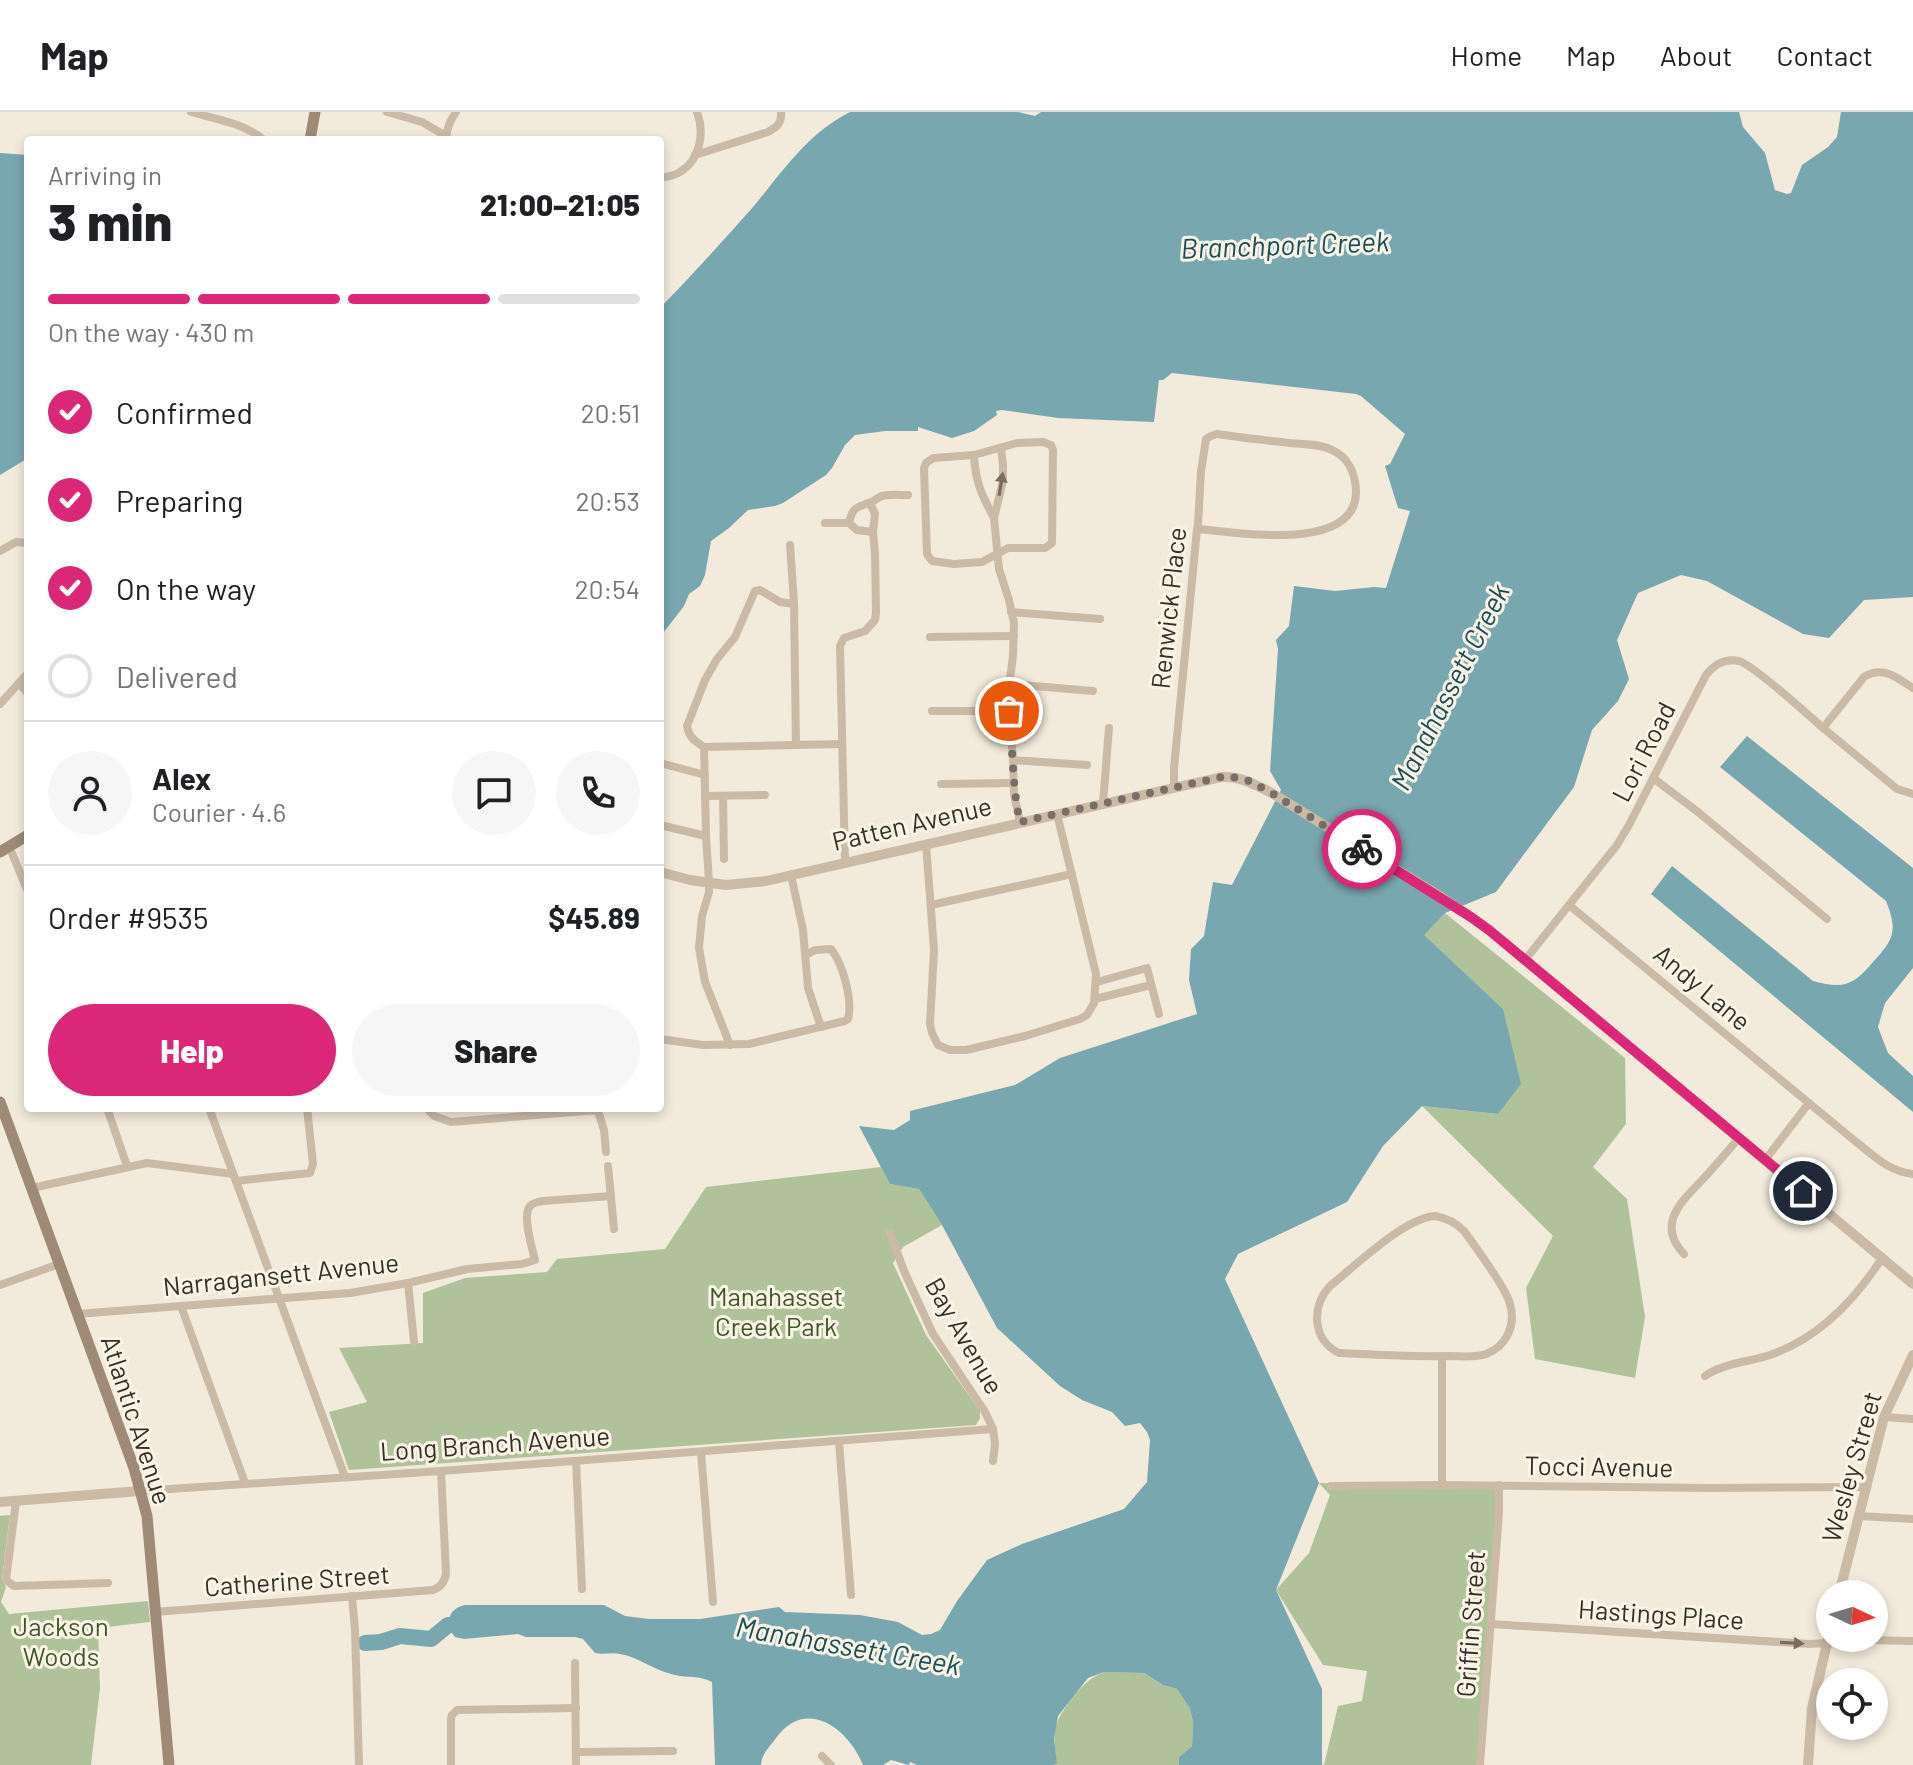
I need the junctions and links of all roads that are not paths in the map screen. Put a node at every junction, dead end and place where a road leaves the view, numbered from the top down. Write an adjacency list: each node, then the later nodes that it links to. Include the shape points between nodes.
1 (191, 112): 7 (street)
2 (315, 112): 8 (main road)
3 (387, 112): 9 (street, via 422,122)
4 (454, 112): 10 (street)
5 (697, 112): 11 (street, via 701,135)
6 (781, 112): 11 (street, via 781,121 768,132)
7 (259, 136)
8 (311, 136)
9 (443, 136)
10 (447, 136)
11 (695, 155): 12 (street, via 680,172)
12 (664, 177)
13 (1001, 448): 14 (street); 17 (street, one-way to 13, via 1003,481); 25 (street, via 1029,442 1051,445 1053,540 1045,548 1008,548)
14 (974, 455): 17 (street, via 979,490); 25 (street, via 926,463 927,554 935,563 954,564 982,562)
15 (908, 495): 16 (street, via 884,495)
16 (870, 503): 19 (street, via 857,507); 21 (street)
17 (994, 518): 25 (street)
18 (825, 523): 19 (street)
19 (849, 523): 21 (street)
20 (1197, 529): 20 (street, Renwick Place, via 1274,535 1325,530 1354,504 1351,468 1341,455 1323,447 1211,436 1204,443); 52 (street, Renwick Place)
21 (873, 532): 42 (street, via 875,620 840,646)
22 (24, 543): 24 (street)
23 (790, 545): 26 (street)
24 (0, 551)
25 (997, 554): 27 (street)
26 (794, 604): 43 (street); 44 (street, via 760,590 753,593 735,637 705,680 687,726 691,739)
27 (1011, 612): 28 (street); 29 (street)
28 (1100, 619)
29 (1014, 636): 30 (street); 33 (street)
30 (930, 637)
31 (24, 677): 32 (street)
32 (19, 683): 35 (street); 37 (street)
33 (1009, 684): 36 (street); 39 (street)
34 (1913, 688): 41 (street, via 1889,673 1870,673)
35 (24, 689)
36 (1093, 691)
37 (0, 704)
38 (932, 711): 39 (street)
39 (1009, 711): 45 (street)
40 (1109, 728): 57 (street)
41 (1823, 728): 49 (street, Lori Road, via 1746,664 1720,663 1706,675); 53 (street, Lori Road, via 1897,789)
42 (841, 744): 43 (street); 66 (street)
43 (796, 745): 44 (street)
44 (704, 747): 48 (street)
45 (1013, 760): 47 (street); 50 (street)
46 (664, 764): 48 (street)
47 (1087, 765)
48 (705, 775): 55 (street)
49 (1653, 778): 73 (street, Lori Road, via 1617,845); 74 (street)
50 (1014, 783): 51 (street); 59 (street)
51 (941, 784)
52 (1174, 787): 57 (street, Patten Avenue); 76 (street, Patten Avenue, via 1226,776 1247,780 1471,917)
53 (1913, 794)
54 (765, 795): 56 (street)
55 (705, 796): 56 (street); 61 (street)
56 (723, 796): 65 (street)
57 (1103, 803): 58 (street, Patten Avenue)
58 (1057, 814): 59 (street, Patten Avenue); 68 (street)
59 (1020, 822): 63 (street, Patten Avenue)
60 (664, 826): 61 (street)
61 (706, 836): 70 (street)
62 (24, 837): 64 (main road)
63 (926, 844): 66 (street, Patten Avenue); 72 (street)
64 (4, 849): 71 (street)
65 (724, 859)
66 (845, 862): 69 (street, Patten Avenue)
67 (664, 873): 70 (street, Patten Avenue)
68 (1072, 874): 72 (street); 77 (street)
69 (791, 875): 70 (street, Patten Avenue, via 741,885); 75 (street)
70 (709, 882): 83 (street, via 699,933 701,964)
71 (24, 885)
72 (931, 905): 79 (street, via 930,1024 938,1045 966,1050 1025,1036 1080,1019)
73 (1569, 905): 76 (street, Lori Road); 85 (street, Andy Lane)
74 (1827, 919)
75 (806, 955): 81 (street, via 808,988); 81 (street, via 831,949 846,983 848,1019)
76 (1525, 960): 92 (street, Patten Avenue)
77 (1097, 982): 78 (street, via 1147,968); 79 (street)
78 (1151, 985): 79 (street); 80 (street)
79 (1095, 999)
80 (1159, 1014)
81 (821, 1027): 83 (street)
82 (664, 1040): 83 (street)
83 (730, 1045)
84 (0, 1102): 99 (main road, Atlantic Avenue)
85 (1809, 1103): 94 (street); 97 (street, Andy Lane, via 1890,1168)
86 (108, 1112): 95 (street)
87 (210, 1112): 98 (street)
88 (307, 1112): 98 (street, via 310,1173)
89 (430, 1112): 90 (street, via 451,1122)
90 (563, 1112)
91 (598, 1112): 93 (street)
92 (1738, 1139): 94 (street, Patten Avenue); 103 (street, via 1674,1216 1673,1238)
93 (606, 1152)
94 (1765, 1160): 104 (street, Patten Avenue)
95 (127, 1166): 98 (street, via 156,1163); 99 (street)
96 (608, 1166): 100 (street)
97 (1913, 1174)
98 (234, 1177): 109 (street)
99 (32, 1188): 105 (main road, Atlantic Avenue)
100 (611, 1196): 101 (street); 106 (street, Narragansett Avenue, via 543,1201 529,1207 535,1260)
101 (614, 1229)
102 (890, 1233): 118 (street, Bay Avenue, via 933,1334)
103 (1684, 1254)
104 (1882, 1258): 107 (street, Patten Avenue); 115 (street, via 1844,1307 1813,1333 1774,1353)
105 (59, 1264): 108 (street); 111 (main road, Atlantic Avenue)
106 (408, 1283): 109 (street, Narragansett Avenue); 112 (street)
107 (1913, 1284)
108 (0, 1285)
109 (279, 1298): 110 (street, Narragansett Avenue); 124 (street)
110 (181, 1306): 111 (street, Narragansett Avenue); 125 (street)
111 (77, 1314): 130 (main road, Atlantic Avenue)
112 (414, 1342)
113 (1913, 1355): 116 (street, Wesley Street)
114 (1442, 1356): 114 (street, via 1339,1353 1322,1337 1316,1320 1319,1300 1330,1286 1402,1229 1430,1216 1445,1218 1464,1231 1506,1295 1512,1316 1510,1331 1496,1348 1478,1356); 126 (street)
115 (1705, 1376)
116 (1884, 1417): 117 (street); 129 (street, Wesley Street)
117 (1913, 1419)
118 (993, 1429): 119 (street, Long Branch Avenue); 122 (street, Bay Avenue)
119 (839, 1442): 120 (street, Long Branch Avenue); 138 (street)
120 (701, 1452): 121 (street, Long Branch Avenue); 140 (street)
121 (576, 1461): 123 (street, Long Branch Avenue); 137 (street)
122 (993, 1461)
123 (441, 1471): 124 (street, Long Branch Avenue); 139 (street, Catherine Street, via 446,1573 441,1586)
124 (345, 1477): 125 (street, Long Branch Avenue)
125 (245, 1483): 130 (street, Long Branch Avenue)
126 (1442, 1485): 127 (street, Tocci Avenue); 128 (street, Tocci Avenue)
127 (1499, 1485): 129 (street, Tocci Avenue); 142 (street, Griffin Street)
128 (1331, 1486)
129 (1866, 1487): 133 (street, Wesley Street)
130 (140, 1491): 131 (street, Long Branch Avenue); 141 (main road, Atlantic Avenue)
131 (16, 1501): 132 (street, Long Branch Avenue); 136 (street, via 6,1580 14,1586)
132 (0, 1502)
133 (1859, 1516): 134 (street); 135 (street, Wesley Street)
134 (1913, 1519)
135 (1843, 1580)
136 (108, 1583)
137 (582, 1589)
138 (851, 1595)
139 (352, 1596): 141 (street, Catherine Street); 153 (street)
140 (713, 1602)
141 (155, 1612): 152 (main road, Atlantic Avenue)
142 (1491, 1624): 145 (street, Hastings Place, one-way to 145); 157 (street, Griffin Street)
143 (1888, 1640): 144 (street, Hastings Place)
144 (1913, 1641)
145 (1816, 1643)
146 (1826, 1652): 158 (street, via 1812,1708)
147 (575, 1663): 148 (street)
148 (576, 1708): 150 (street); 154 (street, via 457,1710 451,1719)
149 (673, 1751): 150 (street)
150 (576, 1752): 155 (street)
151 (822, 1756): 156 (street)
152 (169, 1765)
153 (359, 1765)
154 (451, 1765)
155 (576, 1765)
156 (831, 1765)
157 (1480, 1765)
158 (1808, 1765)

